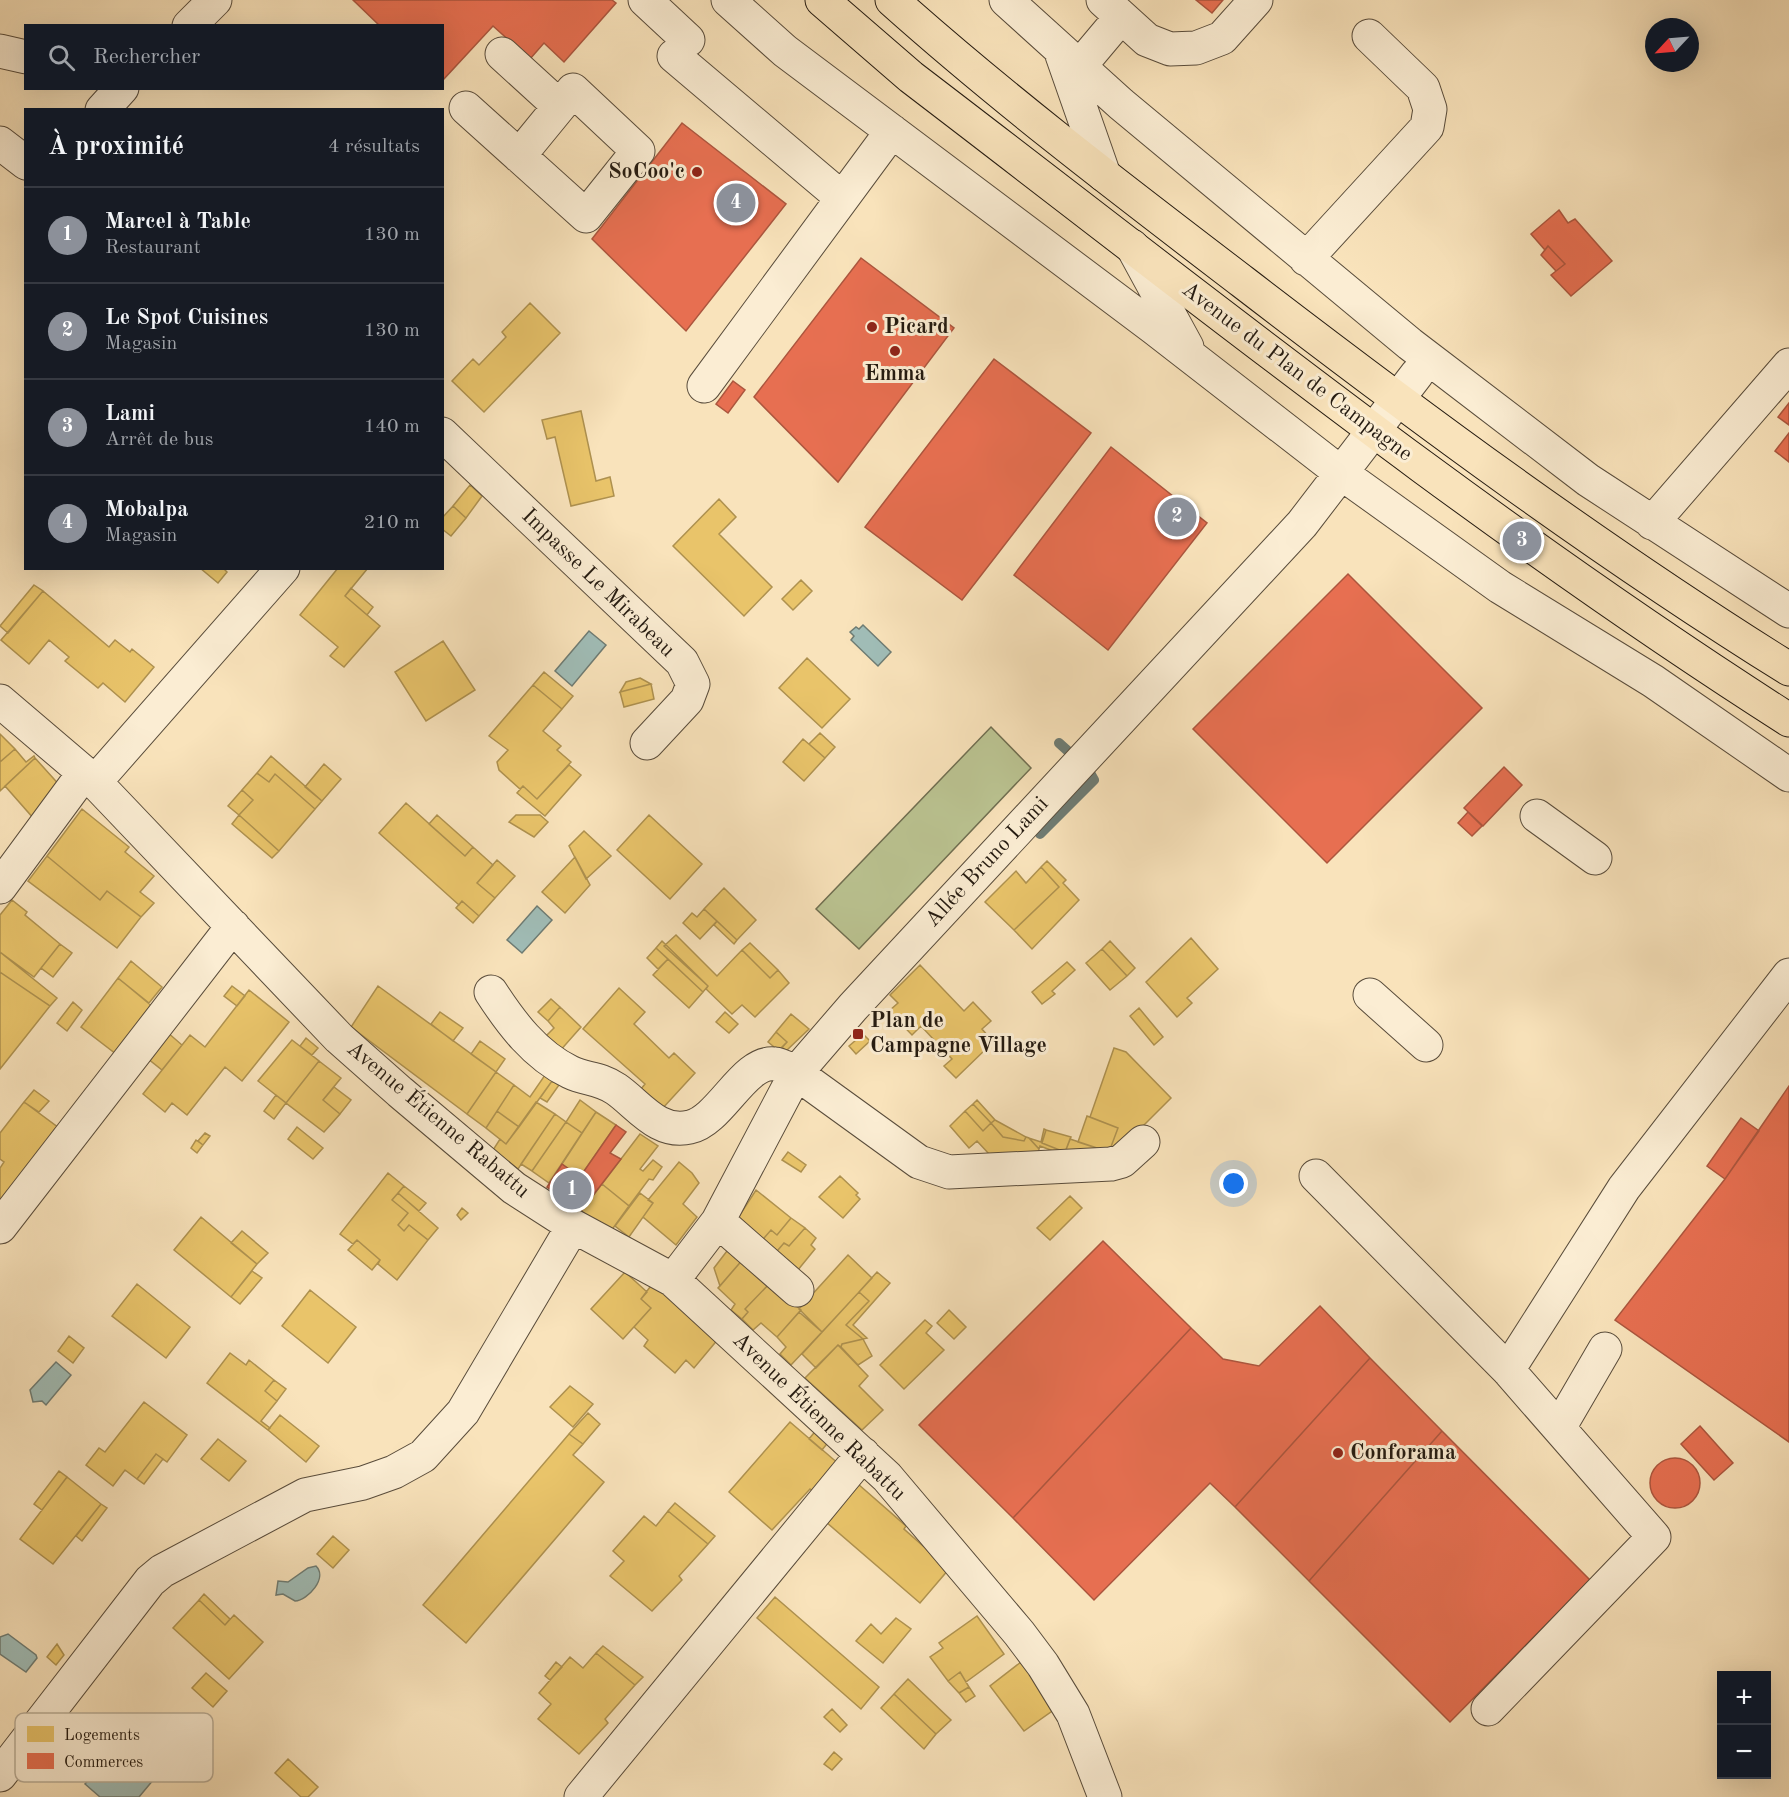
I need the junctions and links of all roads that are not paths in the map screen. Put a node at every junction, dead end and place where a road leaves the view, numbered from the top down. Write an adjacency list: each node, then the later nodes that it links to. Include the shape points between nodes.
1 (215, 0): 9 (street)
2 (645, 0): 24 (street, via 681,48)
3 (728, 0): 19 (street, via 785,51)
4 (822, 0): 25 (main road, Avenue du Plan de Campagne, via 911,77)
5 (892, 0): 23 (main road, Avenue du Plan de Campagne)
6 (1006, 0): 14 (street)
7 (1256, 0): 8 (street, via 1222,38 1196,48 1170,49 1147,40)
8 (1112, 9): 14 (street)
9 (191, 24)
10 (1369, 36): 26 (street, via 1423,88 1430,109 1427,127)
11 (0, 51): 13 (street)
12 (502, 54): 16 (street)
13 (24, 57)
14 (1070, 59): 23 (street); 26 (street)
15 (120, 90): 17 (street)
16 (559, 106): 21 (street); 21 (street, via 573,90 638,151 586,216)
17 (104, 108)
18 (466, 108): 21 (street)
19 (892, 131): 24 (street); 27 (street)
20 (0, 143): 22 (street)
21 (519, 156)
22 (24, 161)
23 (1104, 175): 31 (main road, Avenue du Plan de Campagne)
24 (842, 198): 30 (street)
25 (1132, 246): 27 (street); 32 (main road, Avenue du Plan de Campagne)
26 (1306, 259): 35 (street, via 1578,473)
27 (1193, 358): 34 (street)
28 (1789, 365): 35 (street)
29 (1417, 374): 31 (street, Allée Bruno Lami)
30 (704, 386)
31 (1397, 399): 32 (street, Allée Bruno Lami); 38 (main road, Avenue du Plan de Campagne, via 1694,610)
32 (1374, 430): 34 (street, Allée Bruno Lami); 40 (main road, Avenue du Plan de Campagne, via 1550,561 1684,654)
33 (444, 436): 41 (street, Impasse Le Mirabeau, via 682,662 693,684 687,700)
34 (1341, 473): 42 (street, via 1500,587 1653,681); 52 (street, Allée Bruno Lami, via 1302,524 868,990)
35 (1652, 523): 37 (street)
36 (281, 570): 43 (street)
37 (1789, 611)
38 (1789, 669)
39 (0, 701): 43 (street, Avenue Étienne Rabattu)
40 (1789, 720)
41 (647, 743)
42 (1789, 775)
43 (90, 778): 46 (street); 47 (street, Avenue Étienne Rabattu)
44 (1537, 816): 45 (street)
45 (1595, 858)
46 (0, 887)
47 (233, 926): 56 (street, Avenue Étienne Rabattu, via 339,1038 400,1092 514,1188); 57 (street)
48 (1789, 975): 61 (street, via 1624,1188)
49 (491, 992): 52 (street, via 512,1025 553,1062 572,1073 598,1078 650,1119 668,1126 689,1128 708,1118 759,1067 775,1064)
50 (1370, 995): 51 (street)
51 (1426, 1045)
52 (796, 1073): 53 (street, via 933,1169 949,1172 1111,1164 1122,1161); 55 (street, Allée Bruno Lami)
53 (1143, 1142)
54 (1316, 1176): 61 (street)
55 (718, 1221): 58 (street, Allée Bruno Lami); 59 (street)
56 (573, 1226): 58 (street, Avenue Étienne Rabattu); 65 (street, via 463,1412 423,1456 363,1484 305,1495 162,1571 150,1581)
57 (0, 1227)
58 (673, 1280): 63 (street, Avenue Étienne Rabattu)
59 (797, 1290)
60 (1605, 1349): 62 (street)
61 (1508, 1370): 62 (street)
62 (1559, 1428): 64 (street, via 1654,1537)
63 (863, 1454): 68 (street); 69 (street, Avenue Étienne Rabattu, via 887,1477 1043,1665 1073,1714)
64 (1488, 1708)
65 (48, 1713)
66 (15, 1756): 67 (street)
67 (0, 1775)
68 (581, 1797)
69 (1105, 1797)

